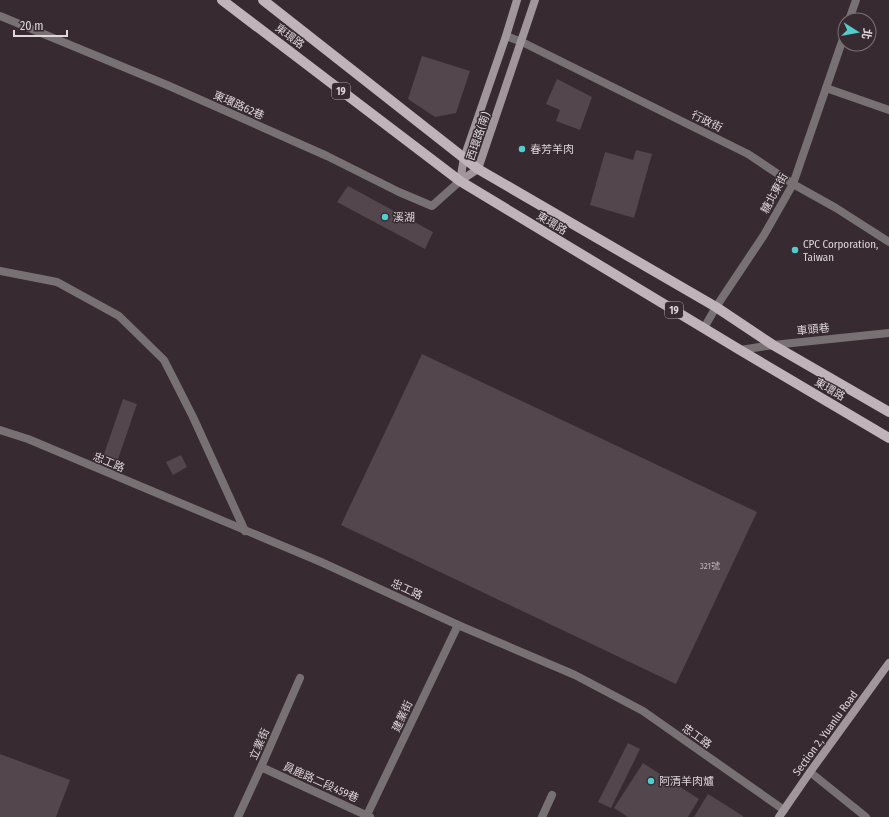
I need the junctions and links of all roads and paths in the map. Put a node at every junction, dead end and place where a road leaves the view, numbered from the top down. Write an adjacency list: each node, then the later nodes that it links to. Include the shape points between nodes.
1 (222, 0): 15 (main road, 東環路 / 19)
2 (263, 0): 13 (main road, 東環路 / 19)
3 (517, 0): 8 (main road, 西環路(南))
4 (535, 0): 9 (main road, 西環路(南))
5 (856, 0): 6 (street)
6 (852, 12)
7 (0, 16): 15 (street, 東環路62巷, via 167,84 432,206)
8 (506, 36): 9 (street, 行政街); 13 (main road, 西環路(南))
9 (522, 42): 14 (main road, 西環路(南)); 16 (street, 行政街, via 748,154)
10 (838, 52): 11 (street, 糖北東街)
11 (826, 88): 12 (street); 16 (street, 糖北東街)
12 (889, 110)
13 (464, 158): 14 (main road, 東環路 / 19); 15 (main road, 西環路(南))
14 (478, 168): 15 (main road, 西環路(南)); 19 (main road, 東環路 / 19)
15 (460, 181): 20 (main road, 東環路 / 19)
16 (793, 184): 17 (street, 行政街); 19 (street, 糖北東街, via 764,235)
17 (889, 242)
18 (0, 271): 27 (street, via 57,282 119,316 164,360)
19 (716, 307): 20 (street, 糖北東街); 22 (main road, 東環路 / 19)
20 (704, 328): 23 (main road, 東環路 / 19)
21 (889, 333): 22 (street, 車頭巷)
22 (773, 345): 23 (street, 車頭巷); 24 (main road, 東環路 / 19)
23 (740, 350): 26 (main road, 東環路 / 19)
24 (889, 412)
25 (0, 430): 27 (street, 忠工路)
26 (889, 438)
27 (246, 531): 28 (street, 忠工路, via 322,562)
28 (458, 625): 34 (street, 忠工路, via 575,675 643,711); 35 (street, 建業街)
29 (889, 663): 32 (main road, Section 2, Yuanlu Road)
30 (300, 678): 31 (street, 立業街)
31 (261, 767): 35 (street, 員鹿路二段459巷); 36 (street, 立業街)
32 (810, 772): 34 (main road, Section 2, Yuanlu Road); 38 (street)
33 (552, 795): 37 (street)
34 (781, 814)
35 (368, 816)
36 (238, 817)
37 (542, 817)
38 (866, 817)

